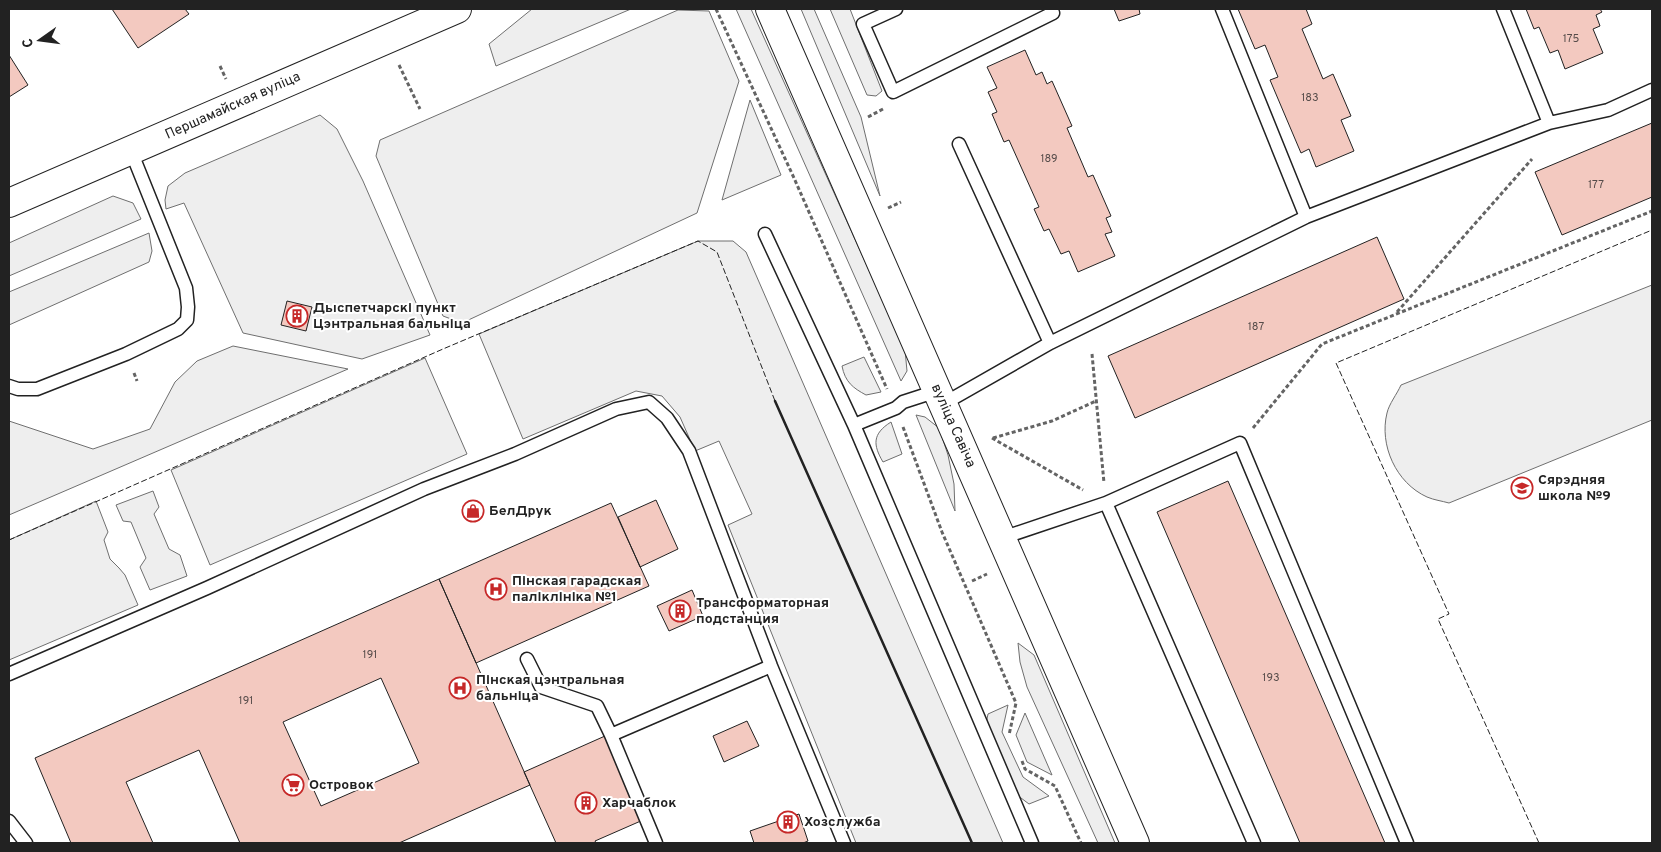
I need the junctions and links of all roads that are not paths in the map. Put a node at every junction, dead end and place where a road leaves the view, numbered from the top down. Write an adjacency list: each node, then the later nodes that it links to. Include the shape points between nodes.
1 (457, 9): 10 (street, Першамайская вуліца)
2 (770, 9): 16 (street, вуліца Савіча)
3 (896, 9): 4 (lane, via 863,24 893,92 1053,13)
4 (1051, 9)
5 (1222, 9): 12 (lane)
6 (1503, 9): 8 (lane)
7 (1652, 90): 8 (lane, via 1608,110)
8 (1549, 123): 12 (lane)
9 (959, 144): 14 (lane)
10 (131, 151): 11 (street, Першамайская вуліца); 15 (lane, via 186,288 187,320 178,330 126,354 37,389)
11 (9, 203)
12 (1306, 217): 14 (lane)
13 (765, 234): 17 (lane)
14 (1050, 343): 16 (lane)
15 (9, 386)
16 (940, 398): 17 (lane, via 903,402); 19 (street, вуліца Савіча)
17 (854, 425): 28 (lane)
18 (1106, 503): 19 (lane); 30 (lane); 31 (lane, via 1240,443)
19 (1002, 538): 29 (street, вуліца Савіча)
20 (527, 659): 23 (lane, via 541,687 597,706)
21 (772, 666): 22 (lane, via 688,452 667,418 649,402 616,408 515,454 424,489); 23 (lane); 27 (lane)
22 (9, 674)
23 (611, 735): 26 (lane)
24 (9, 821): 25 (lane)
25 (26, 843)
26 (656, 843)
27 (844, 843)
28 (1032, 843)
29 (1135, 843)
30 (1254, 843)
31 (1407, 843)

